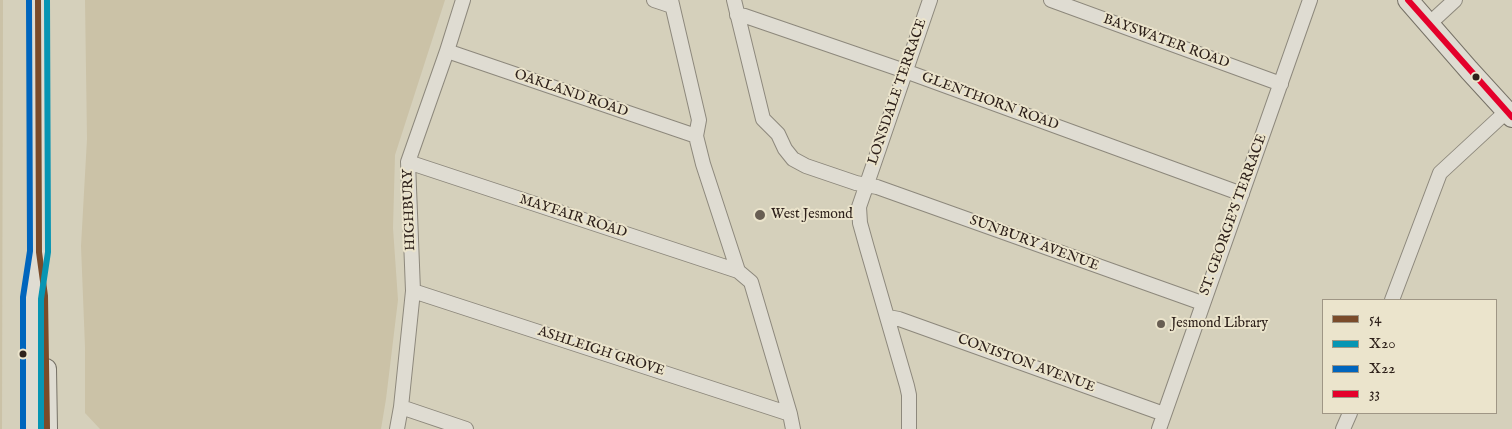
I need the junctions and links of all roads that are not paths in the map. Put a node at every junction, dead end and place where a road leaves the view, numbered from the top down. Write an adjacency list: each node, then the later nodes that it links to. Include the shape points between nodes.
1 (38, 0): 21 (main road)
2 (463, 0): 13 (street, HIGHBURY)
3 (654, 0): 10 (street)
4 (734, 0): 11 (street, SUNBURY AVENUE)
5 (930, 0): 14 (street, LONSDALE TERRACE)
6 (1051, 0): 15 (street, BAYSWATER ROAD)
7 (1310, 0): 15 (street, ST. GEORGE'S TERRACE)
8 (1408, 0): 12 (main road)
9 (1455, 0): 12 (street)
10 (672, 3): 17 (street, via 699,120)
11 (737, 15): 14 (street, GLENTHORN ROAD); 19 (street, SUNBURY AVENUE, via 762,119 778,134 784,149 806,166)
12 (1429, 24): 16 (main road)
13 (447, 51): 17 (street, OAKLAND ROAD); 18 (street, HIGHBURY)
14 (905, 71): 19 (street, LONSDALE TERRACE); 20 (street, GLENTHORN ROAD)
15 (1281, 84): 20 (street, ST. GEORGE'S TERRACE)
16 (1509, 114): 24 (street, via 1440,173)
17 (696, 136): 22 (street)
18 (408, 162): 22 (street, MAYFAIR ROAD); 23 (street, HIGHBURY)
19 (866, 184): 25 (street, SUNBURY AVENUE); 26 (street, LONSDALE TERRACE, via 859,215)
20 (1242, 194): 25 (street, ST. GEORGE'S TERRACE)
21 (39, 252): 31 (main road, via 32,298); 32 (main road, via 45,296)
22 (738, 271): 28 (street, via 751,282)
23 (412, 290): 27 (street, HIGHBURY); 28 (street, ASHLEIGH GROVE)
24 (1392, 299)
25 (1202, 303): 29 (street, ST. GEORGE'S TERRACE)
26 (888, 317): 29 (street, CONISTON AVENUE, via 900,318); 36 (street, LONSDALE TERRACE, via 907,386)
27 (401, 407): 33 (street, HIGHBURY); 34 (street)
28 (790, 414): 35 (street)
29 (1164, 414): 37 (street, ST. GEORGE'S TERRACE)
30 (1350, 414): 38 (street)
31 (32, 429)
32 (47, 429)
33 (397, 429)
34 (466, 429)
35 (793, 429)
36 (909, 429)
37 (1159, 429)
38 (1343, 429)

